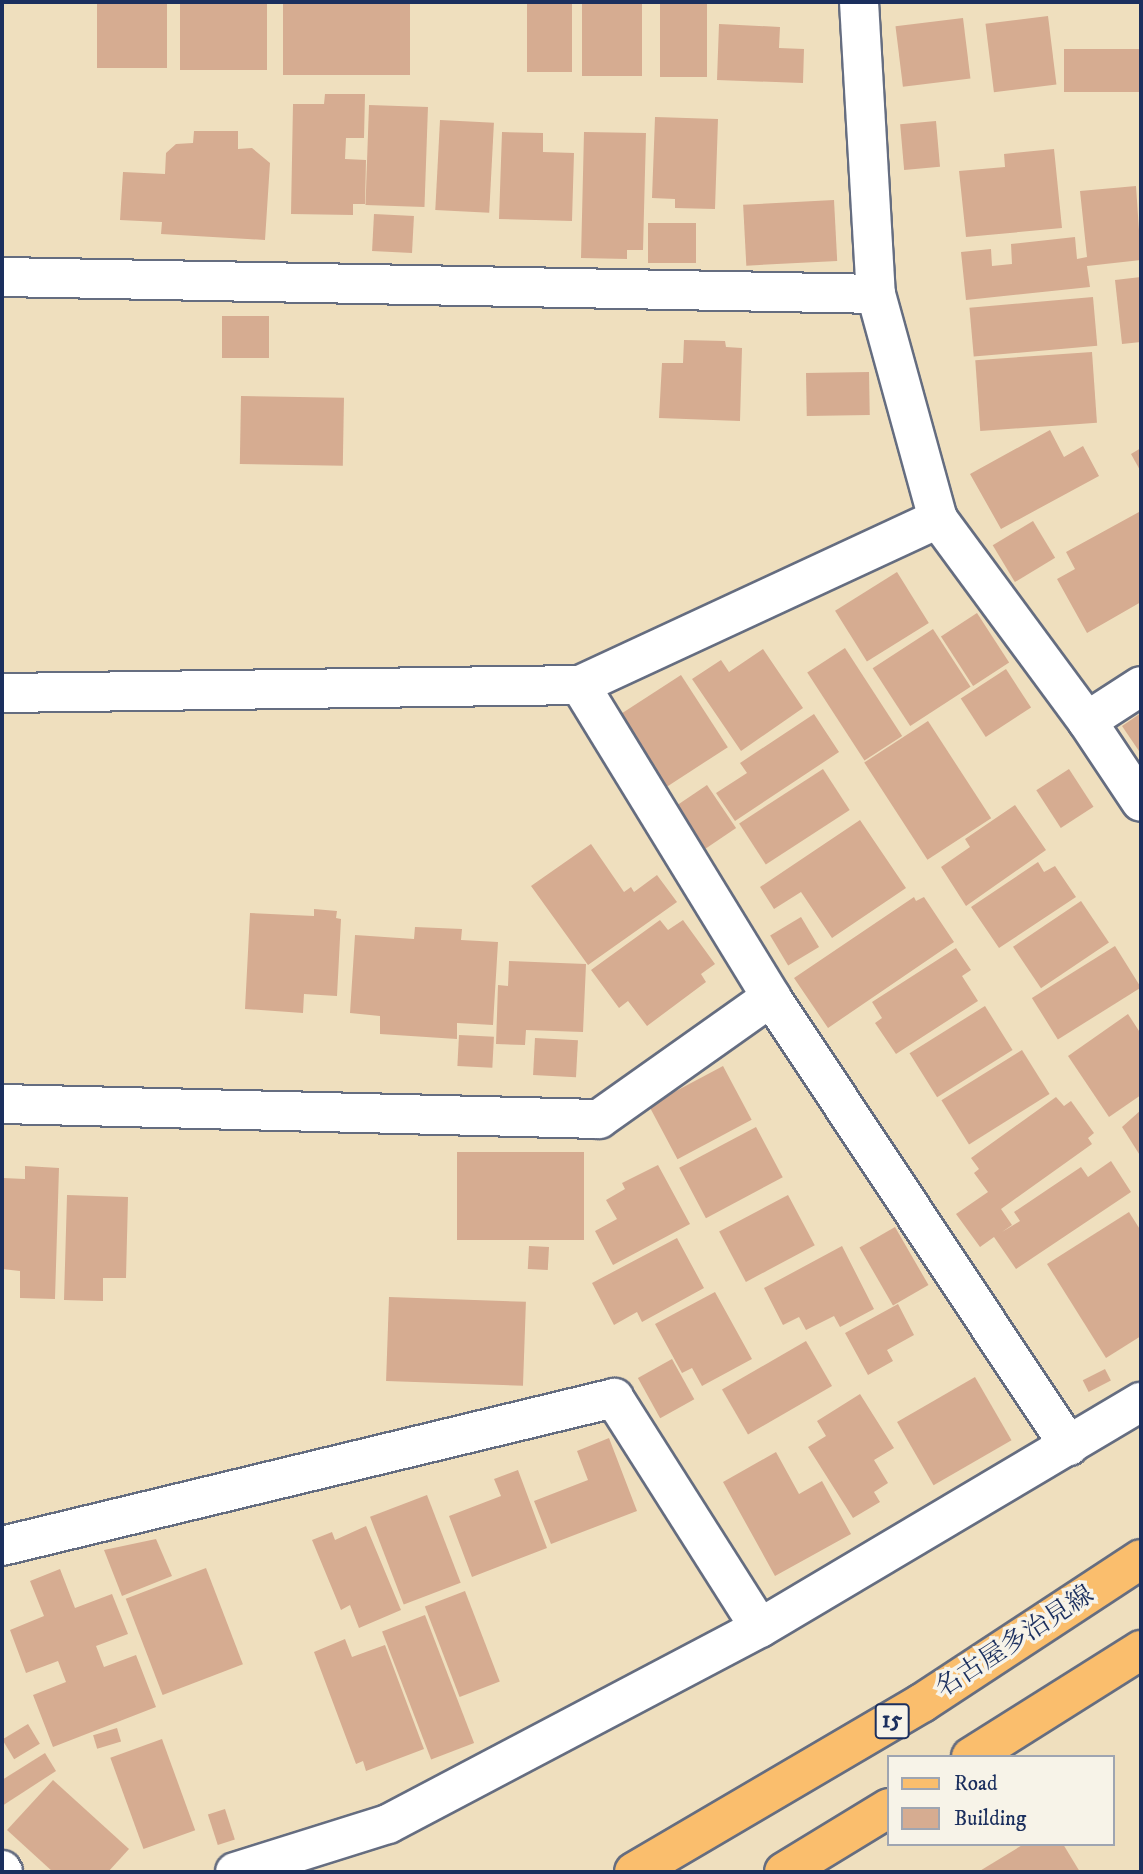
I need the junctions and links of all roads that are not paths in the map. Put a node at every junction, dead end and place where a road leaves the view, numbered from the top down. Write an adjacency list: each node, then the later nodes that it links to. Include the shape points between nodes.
1 (859, 2): 3 (street)
2 (2, 277): 3 (street)
3 (876, 294): 4 (street)
4 (938, 519): 5 (street); 8 (street)
5 (580, 685): 7 (street); 10 (street)
6 (1141, 686): 8 (street)
7 (2, 693)
8 (1087, 721): 9 (street)
9 (1141, 802)
10 (771, 997): 11 (street, via 599,1119); 13 (street)
11 (2, 1104)
12 (1141, 1402): 13 (street)
13 (1069, 1446): 16 (street)
14 (2, 1546): 16 (street, via 614,1398)
15 (1141, 1559): 21 (main road, 名古屋多治見線 / 15, via 922,1703)
16 (760, 1628): 20 (street, via 388,1824)
17 (1141, 1650): 18 (main road)
18 (974, 1755)
19 (888, 1809): 22 (main road)
20 (235, 1872)
21 (634, 1872)
22 (784, 1872)

